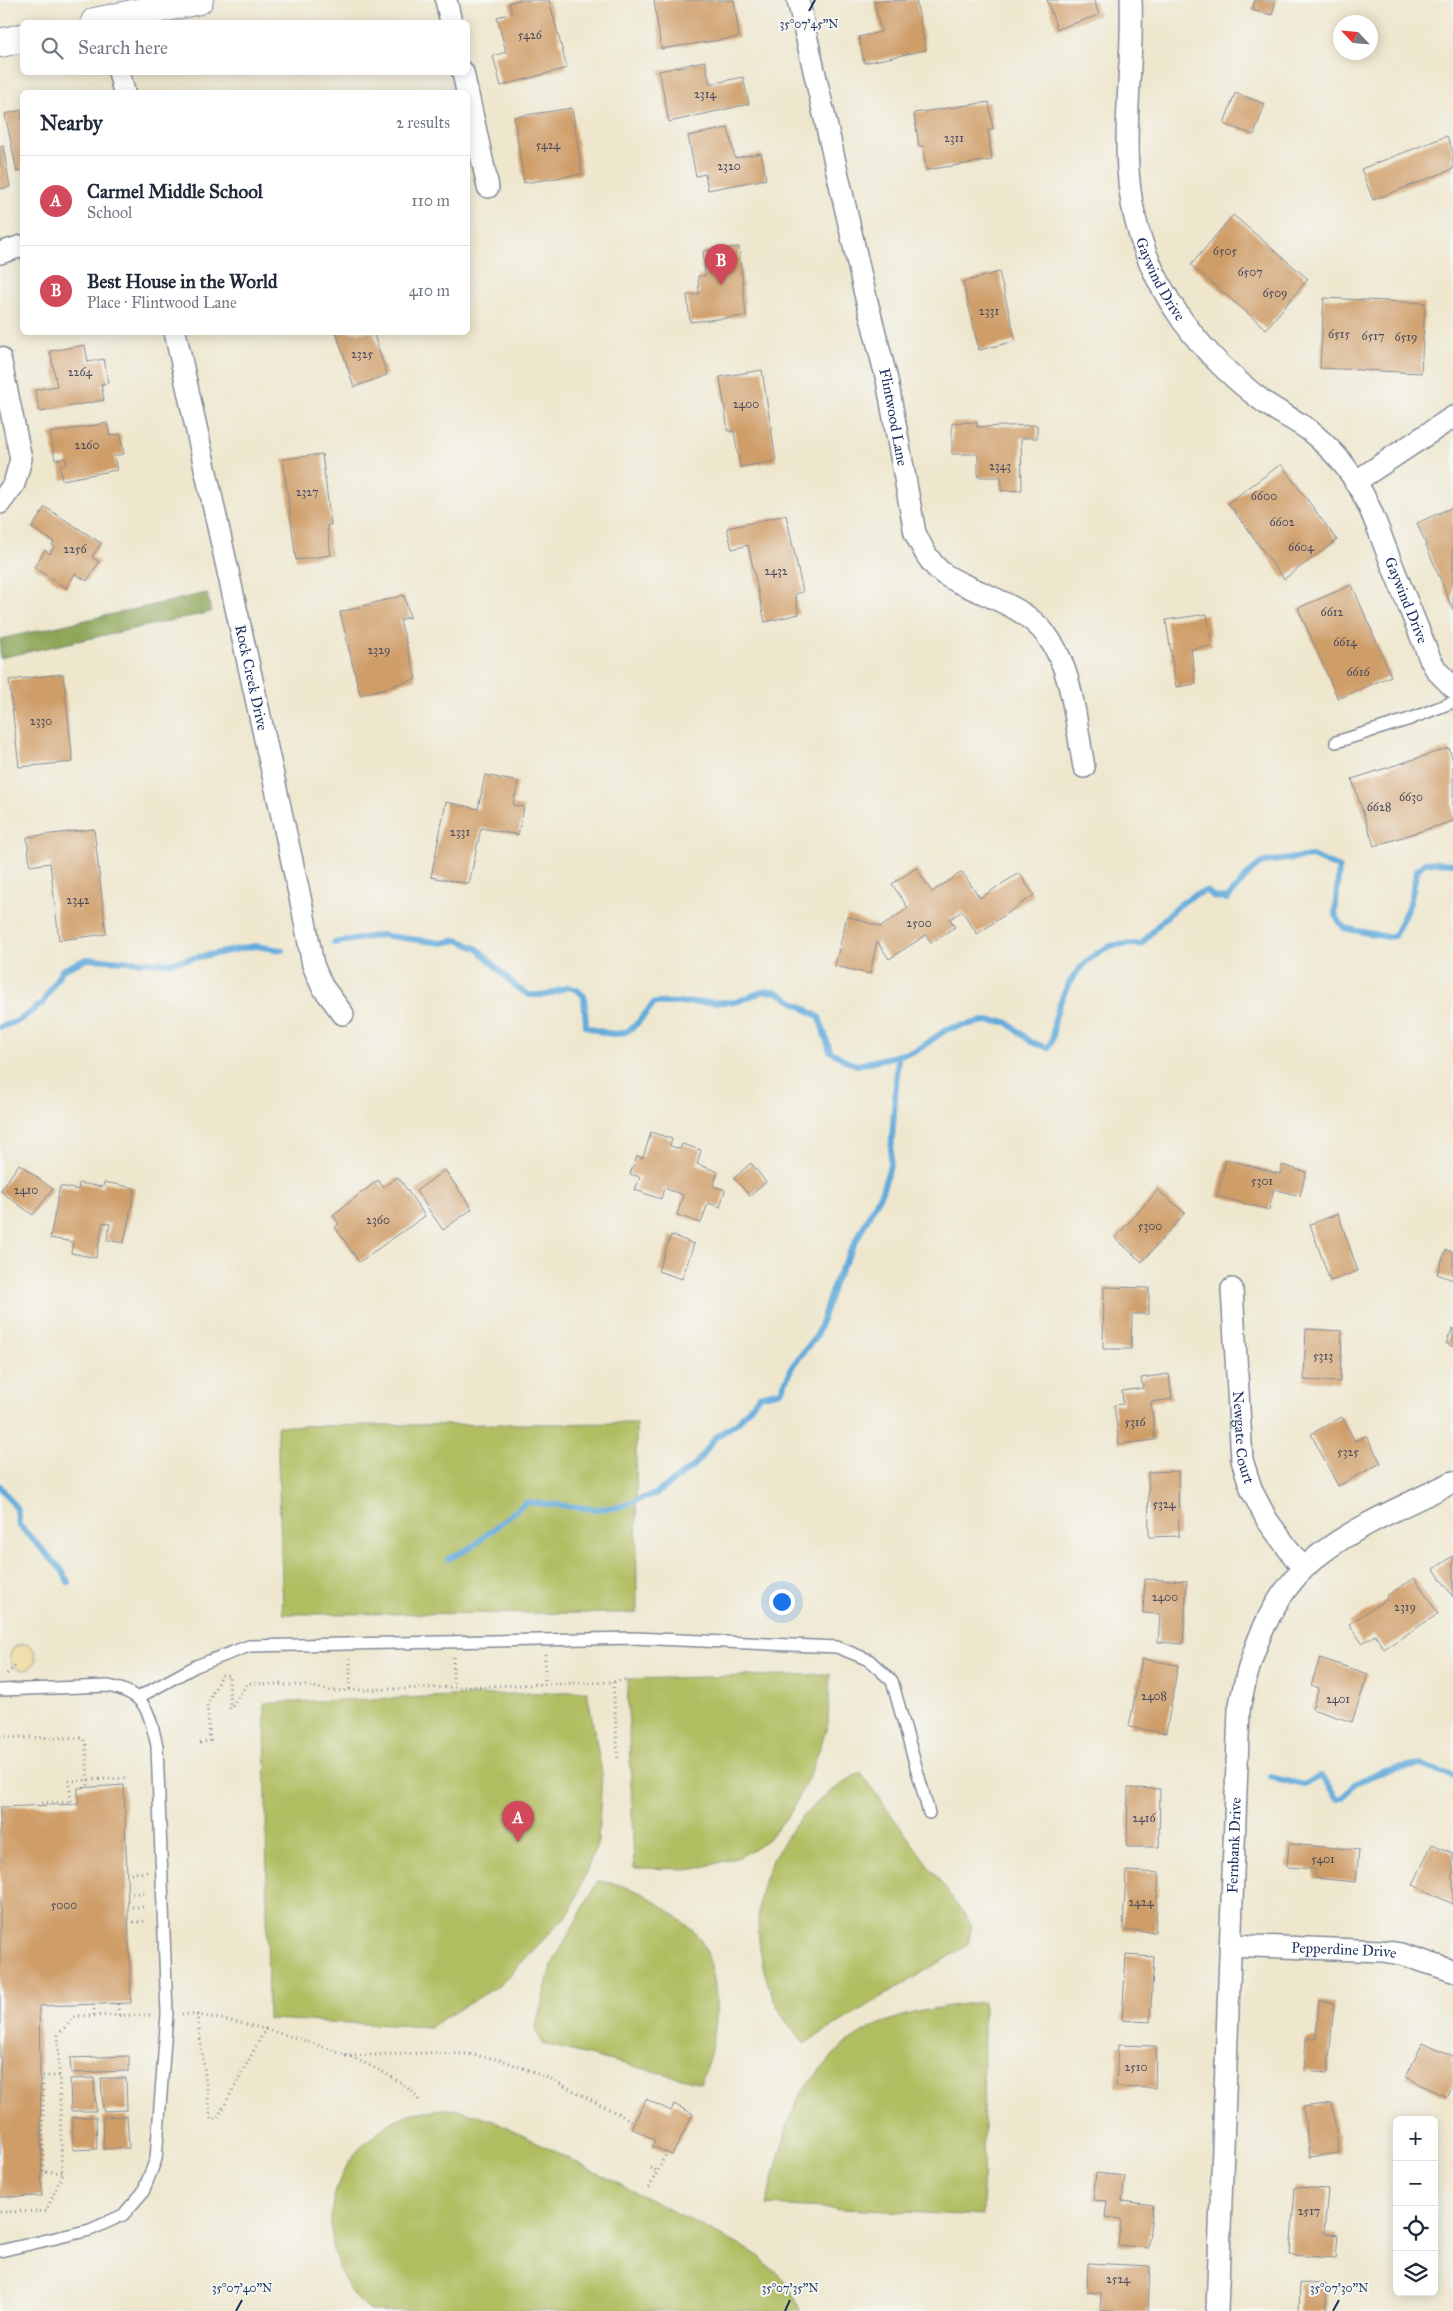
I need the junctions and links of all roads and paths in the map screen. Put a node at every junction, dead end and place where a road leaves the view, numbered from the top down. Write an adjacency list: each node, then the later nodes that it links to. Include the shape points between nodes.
1 (199, 0): 5 (street)
2 (446, 0): 6 (street)
3 (798, 0): 25 (street, Flintwood Lane, via 887,380 915,533 926,555 941,572 1018,610 1047,636 1062,662)
4 (1131, 0): 20 (street, Gaywind Drive, via 1129,182 1135,218 1147,257 1165,294 1202,347 1232,378 1266,404 1309,430 1336,455)
5 (113, 20)
6 (451, 20)
7 (20, 38): 8 (street)
8 (0, 43)
9 (120, 75): 11 (street)
10 (463, 75): 12 (street)
11 (124, 90)
12 (466, 90)
13 (470, 107): 14 (street)
14 (488, 187)
15 (20, 247): 16 (street)
16 (0, 253)
17 (177, 335): 26 (street, Rock Creek Drive, via 313,965 322,986)
18 (0, 358): 21 (street, via 22,459 14,484)
19 (1453, 417): 20 (street)
20 (1356, 482): 22 (street, Gaywind Drive, via 1367,501 1430,659)
21 (0, 502)
22 (1453, 688)
23 (1453, 702): 24 (lane)
24 (1336, 742)
25 (1084, 767)
26 (343, 1014)
27 (1232, 1289): 29 (street, Newgate Court, via 1242,1460 1252,1491 1268,1520)
28 (1453, 1482): 29 (street, Fernbank Drive, via 1345,1538)
29 (1303, 1569): 48 (street, Fernbank Drive, via 1266,1622 1245,1673 1239,1710)
30 (545, 1652): 35 (path)
31 (453, 1655): 36 (path)
32 (350, 1658): 38 (path)
33 (627, 1679): 34 (path)
34 (613, 1682): 35 (path); 42 (path)
35 (546, 1684): 36 (path)
36 (453, 1687): 38 (path)
37 (0, 1690): 39 (lane, via 108,1686 124,1689)
38 (350, 1690): 41 (path, via 248,1683 230,1709 229,1675 221,1676 207,1705 210,1741)
39 (139, 1697): 47 (lane, via 196,1666 249,1646 634,1638 837,1648 869,1660 892,1681); 68 (lane, via 151,1715 157,1746 165,1946 167,2014 156,2159 143,2192 123,2215 90,2230)
40 (0, 1737): 44 (path, via 83,1738)
41 (200, 1743)
42 (618, 1758)
43 (126, 1778): 44 (path)
44 (88, 1780): 45 (path); 46 (path, via 70,1781 71,1802)
45 (88, 1787)
46 (42, 1803)
47 (929, 1813)
48 (1230, 1945): 49 (street, Pepperdine Drive, via 1382,1952 1419,1959); 69 (street, Fernbank Drive)
49 (1453, 1971)
50 (94, 2004): 56 (path)
51 (118, 2004): 54 (path)
52 (180, 2014): 53 (path)
53 (197, 2014): 57 (path); 57 (path, via 211,2120 217,2119)
54 (119, 2015): 55 (path); 56 (path)
55 (151, 2015)
56 (94, 2016): 59 (path, via 75,2016 58,2035)
57 (266, 2028): 58 (path)
58 (345, 2056): 60 (path, via 408,2088); 61 (path, via 467,2054 502,2060 551,2079)
59 (59, 2076): 65 (path); 65 (path, via 42,2076 44,2172)
60 (420, 2102)
61 (634, 2122)
62 (666, 2152): 64 (path)
63 (650, 2168): 64 (path)
64 (657, 2171): 66 (path)
65 (62, 2172): 67 (path, via 46,2210)
66 (649, 2188)
67 (0, 2212)
68 (0, 2251)
69 (1217, 2311)

